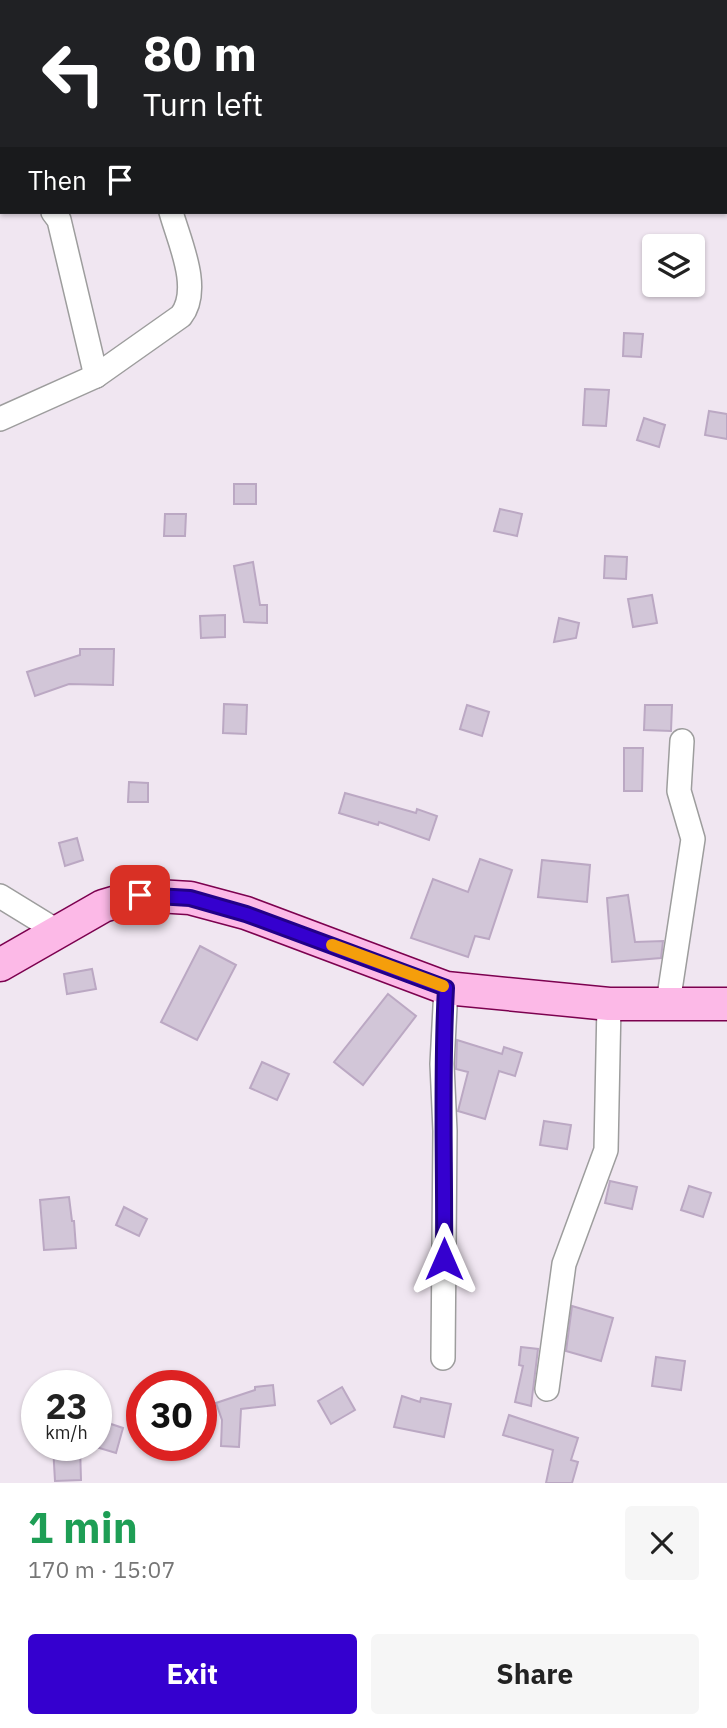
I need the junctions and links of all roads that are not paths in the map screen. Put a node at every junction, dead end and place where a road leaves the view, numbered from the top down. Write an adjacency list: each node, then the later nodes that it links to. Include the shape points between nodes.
1 (54, 214): 3 (street)
2 (172, 214): 3 (street, via 191,286 186,310)
3 (96, 376): 4 (street)
4 (0, 419)
5 (682, 741): 10 (street, via 679,791 693,839)
6 (0, 896): 7 (street)
7 (57, 931): 8 (street); 9 (street, via 103,906 140,895 190,898)
8 (0, 965)
9 (446, 988): 11 (street); 13 (street)
10 (668, 1003): 11 (street); 12 (street)
11 (609, 1004): 14 (street, via 606,1150 564,1264)
12 (727, 1004)
13 (443, 1358)
14 (547, 1389)

